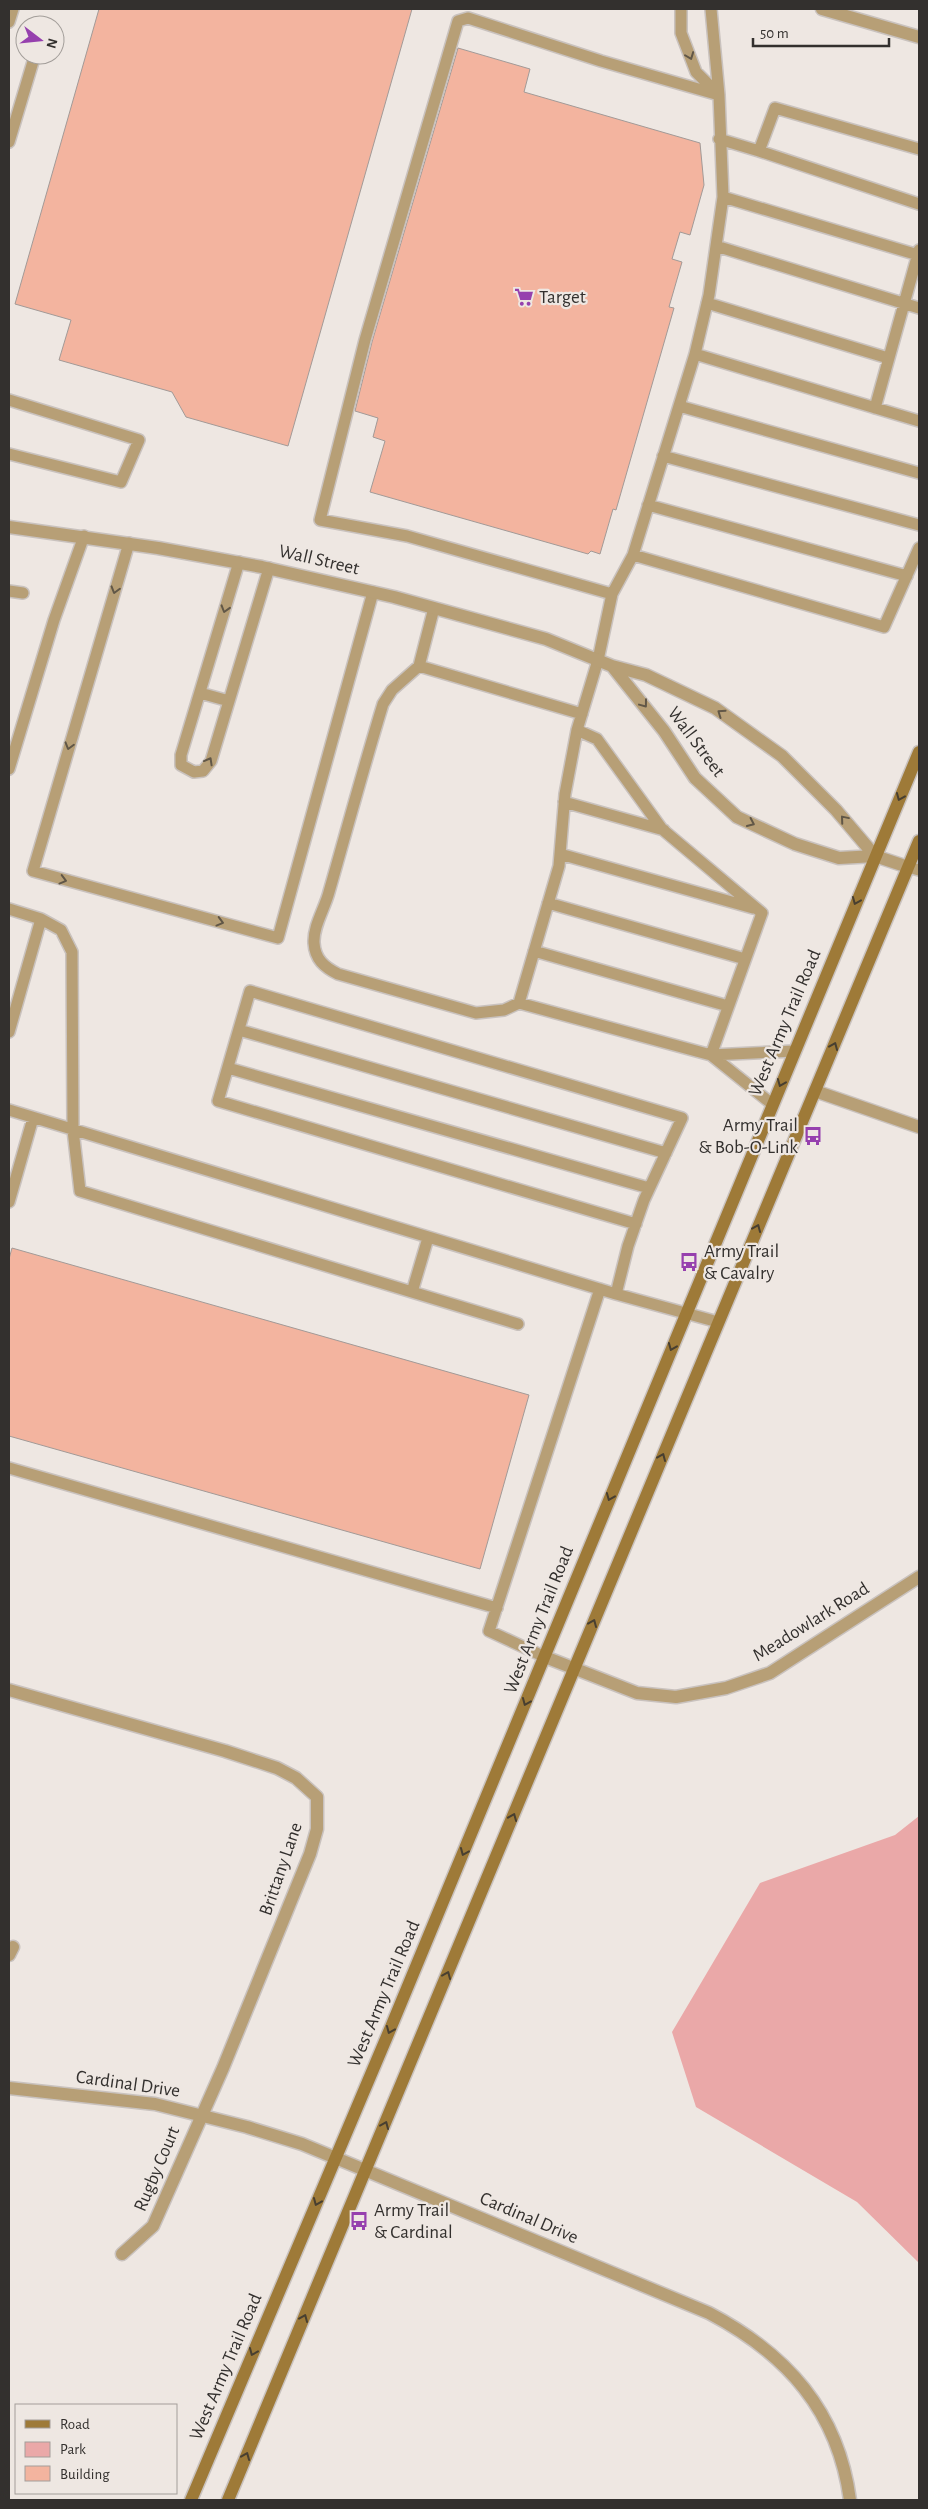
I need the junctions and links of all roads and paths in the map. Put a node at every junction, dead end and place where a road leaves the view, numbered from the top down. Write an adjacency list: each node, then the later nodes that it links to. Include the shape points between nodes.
1 (12, 9): 5 (lane)
2 (681, 9): 8 (lane, one-way to 8, via 681,33 696,72)
3 (711, 9): 8 (lane)
4 (822, 9): 6 (street)
5 (9, 22)
6 (919, 37)
7 (31, 65): 10 (lane)
8 (719, 95): 9 (lane); 42 (lane, via 468,18 458,21 365,340 320,520 407,536)
9 (719, 140): 12 (lane); 13 (lane)
10 (9, 142)
11 (919, 150): 12 (lane, via 775,108)
12 (760, 151): 14 (lane)
13 (723, 197): 15 (lane); 16 (lane)
14 (919, 204)
15 (716, 246): 17 (lane); 18 (lane)
16 (918, 252): 18 (lane)
17 (707, 303): 20 (lane); 21 (lane)
18 (904, 303): 19 (lane); 21 (lane)
19 (919, 308)
20 (695, 354): 23 (lane); 24 (lane)
21 (888, 358): 24 (lane)
22 (9, 400): 26 (lane, via 139,440 121,482)
23 (679, 406): 27 (lane); 28 (lane)
24 (874, 408): 25 (lane)
25 (919, 421)
26 (9, 454)
27 (663, 456): 29 (lane); 30 (lane)
28 (919, 473)
29 (648, 505): 35 (lane); 38 (lane)
30 (919, 524)
31 (9, 527): 32 (street, Wall Street)
32 (84, 536): 33 (street, Wall Street); 52 (lane, via 54,620)
33 (129, 543): 36 (street, Wall Street); 40 (lane, one-way to 40, via 33,871 278,938)
34 (919, 548): 38 (lane)
35 (632, 555): 38 (lane, via 884,627); 42 (lane)
36 (239, 562): 37 (street, Wall Street); 47 (lane, one-way to 47)
37 (269, 568): 40 (street, Wall Street); 48 (lane)
38 (907, 576)
39 (9, 591): 41 (lane)
40 (373, 592): 43 (street, Wall Street)
41 (23, 593)
42 (612, 594): 44 (lane)
43 (434, 608): 44 (street, Wall Street, via 546,639); 45 (lane)
44 (598, 660): 46 (street, Wall Street); 49 (lane)
45 (419, 666): 49 (lane); 65 (lane, via 392,690 383,704 328,898 315,932 318,959 325,968 338,974 476,1012 504,1010)
46 (612, 666): 57 (street, Wall Street, one-way to 46, via 836,810 775,751 715,708 646,675); 57 (street, Wall Street, one-way to 57, via 664,731 695,778 737,817 794,844 839,858)
47 (200, 693): 48 (lane); 48 (lane, one-way to 48, via 181,765 194,772 203,771 211,761)
48 (229, 701)
49 (582, 714): 50 (lane)
50 (577, 730): 53 (lane); 54 (lane, via 597,739)
51 (919, 752): 57 (main road, West Army Trail Road, one-way to 57)
52 (9, 768)
53 (564, 802): 54 (lane); 56 (lane)
54 (664, 830): 61 (lane)
55 (919, 841): 58 (main road)
56 (560, 854): 59 (lane); 61 (lane)
57 (875, 856): 58 (street, Wall Street); 69 (main road, West Army Trail Road, one-way to 69)
58 (914, 868): 72 (main road, one-way to 58)
59 (548, 903): 63 (lane); 64 (lane)
60 (9, 909): 62 (lane)
61 (758, 909): 64 (lane, via 762,913)
62 (41, 919): 68 (lane); 77 (lane, via 62,930 72,952)
63 (534, 951): 65 (lane); 66 (lane)
64 (746, 959): 66 (lane)
65 (519, 1003): 70 (lane)
66 (728, 1006): 70 (lane)
67 (239, 1030): 71 (lane); 78 (lane); 78 (lane, via 250,991 682,1118)
68 (9, 1032)
69 (794, 1051): 70 (lane); 73 (main road, West Army Trail Road, one-way to 73)
70 (711, 1055): 73 (lane)
71 (228, 1068): 79 (lane); 81 (lane, via 218,1101)
72 (815, 1091): 76 (street); 87 (main road, one-way to 72)
73 (772, 1104): 86 (main road, West Army Trail Road)
74 (9, 1110): 75 (lane)
75 (33, 1118): 77 (lane); 80 (lane)
76 (919, 1127)
77 (73, 1130): 82 (lane); 84 (lane, via 80,1191)
78 (666, 1152): 79 (lane)
79 (649, 1188): 81 (lane)
80 (9, 1202)
81 (636, 1224): 85 (lane)
82 (428, 1238): 83 (lane); 84 (lane)
83 (600, 1290): 85 (lane); 91 (lane)
84 (412, 1292): 88 (lane)
85 (616, 1294): 86 (lane)
86 (686, 1313): 87 (lane); 92 (main road, West Army Trail Road, one-way to 92)
87 (718, 1322): 93 (main road, one-way to 87)
88 (518, 1324)
89 (9, 1468): 91 (lane)
90 (919, 1576): 93 (street, Meadowlark Road, via 770,1673 726,1688 676,1697 638,1693)
91 (497, 1608): 92 (lane, via 490,1631)
92 (545, 1656): 93 (street, Meadowlark Road); 97 (main road, West Army Trail Road, one-way to 97)
93 (574, 1668): 98 (main road, one-way to 93)
94 (9, 1690): 96 (street, Brittany Lane, via 276,1768 296,1778 317,1797 317,1829 304,1869)
95 (9, 2088): 96 (street, Cardinal Drive, via 155,2104)
96 (200, 2115): 97 (street, Cardinal Drive, via 256,2130); 99 (street, Rugby Court, via 153,2226)
97 (336, 2158): 98 (street, Cardinal Drive); 100 (main road, West Army Trail Road, one-way to 100)
98 (366, 2170): 101 (main road, one-way to 98); 102 (street, Cardinal Drive, via 709,2313 758,2342 788,2369 823,2413 840,2456)
99 (122, 2254)
100 (191, 2500)
101 (228, 2500)
102 (850, 2500)

